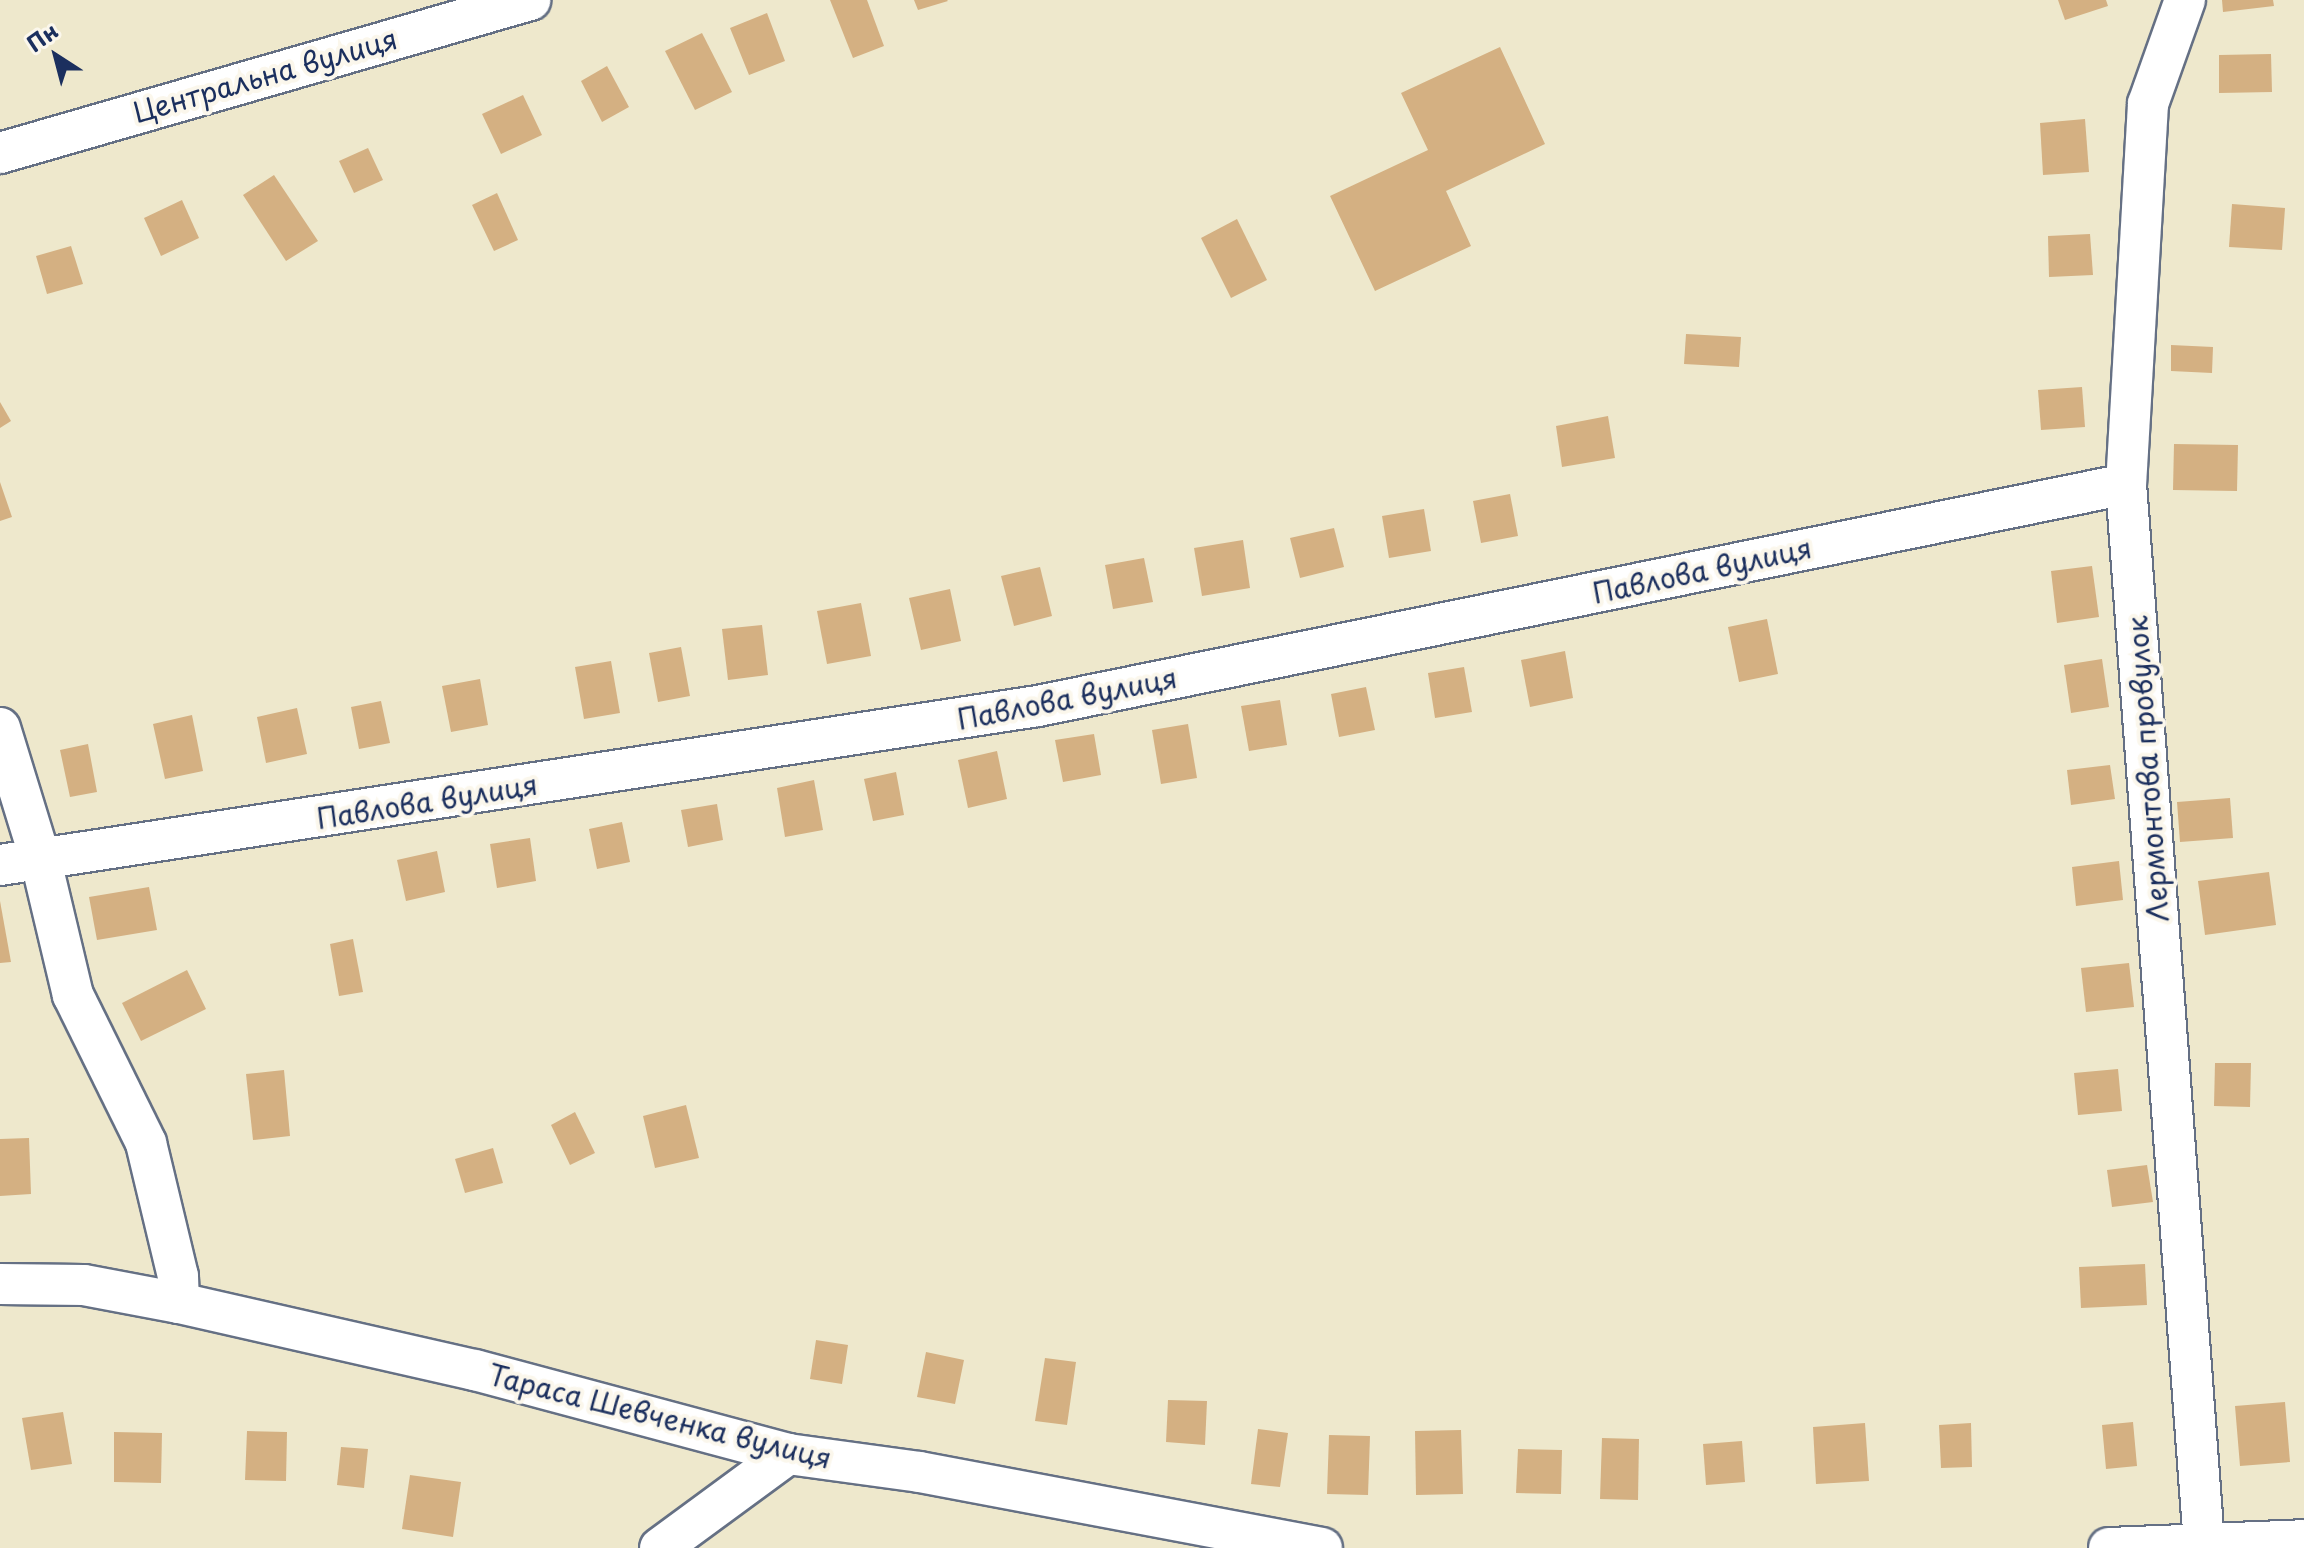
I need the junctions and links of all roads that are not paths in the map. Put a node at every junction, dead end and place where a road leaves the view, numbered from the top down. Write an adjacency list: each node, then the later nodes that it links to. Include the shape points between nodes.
1 (530, 0): 3 (street, Центральна вулиця)
2 (2185, 0): 4 (street, Лермонтова провулок, via 2148,104)
3 (0, 153)
4 (2126, 484): 6 (street, Павлова вулиця, via 1038,706); 12 (street, Лермонтова провулок)
5 (0, 728): 6 (street)
6 (41, 861): 7 (street, Павлова вулиця); 9 (street, via 73,995 146,1143 178,1276)
7 (0, 865)
8 (0, 1284): 9 (street, Тараса Шевченка вулиця, via 84,1285)
9 (179, 1303): 10 (street, Тараса Шевченка вулиця, via 475,1370)
10 (788, 1454): 13 (street); 14 (street, Тараса Шевченка вулиця, via 920,1472)
11 (2304, 1540): 12 (street)
12 (2204, 1543): 15 (street)
13 (660, 1548)
14 (1322, 1548)
15 (2109, 1548)

